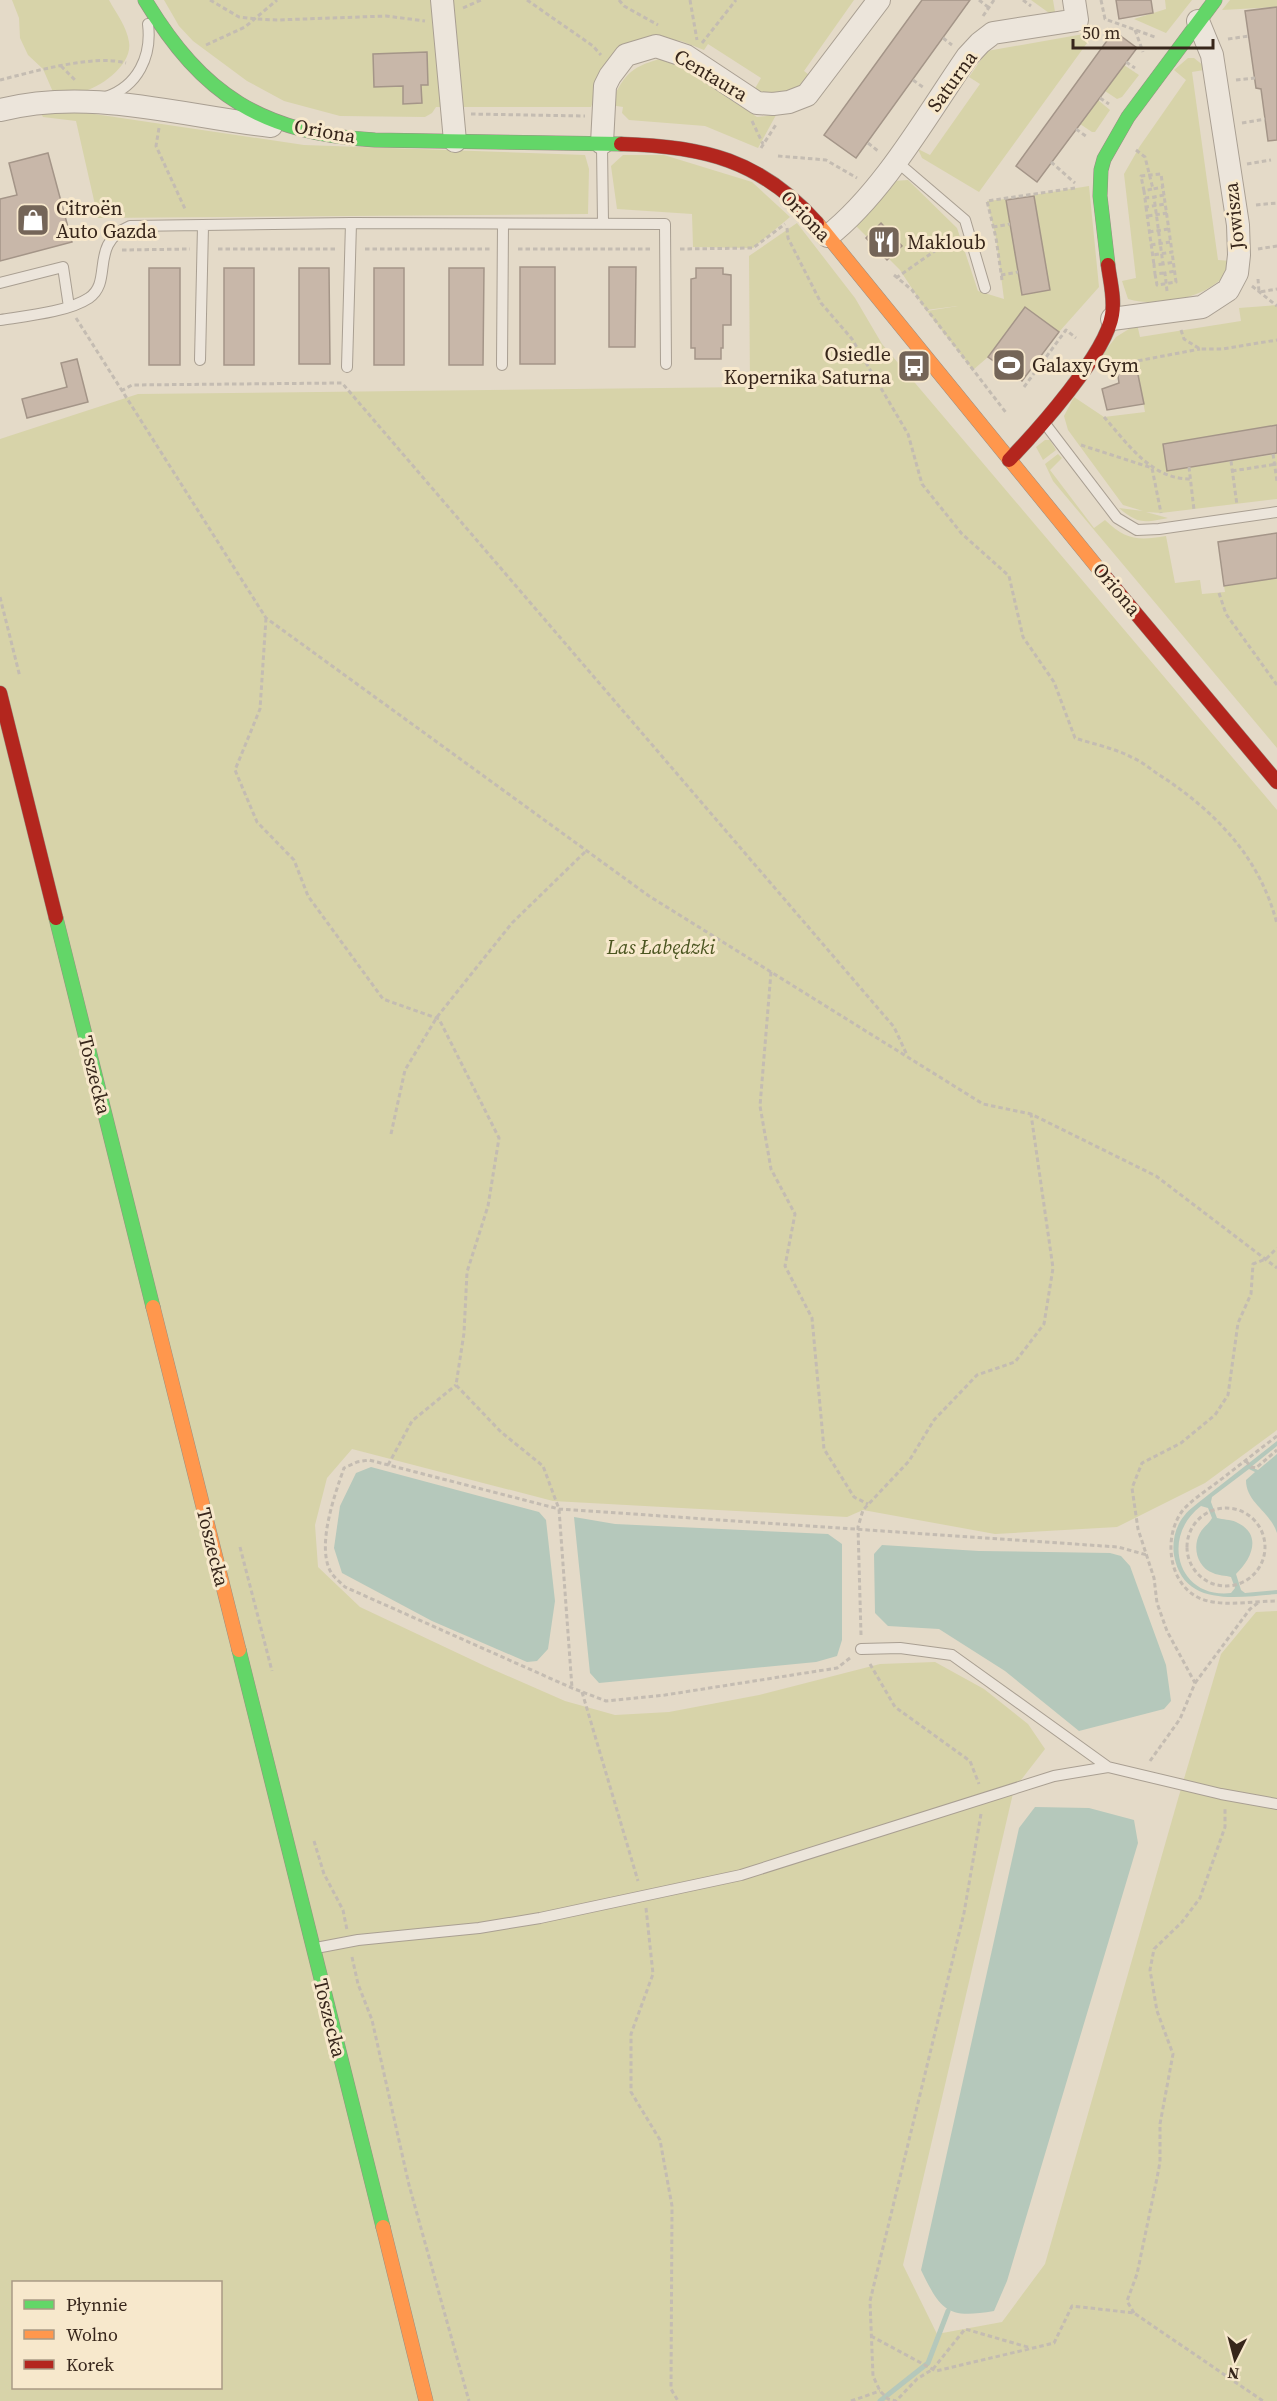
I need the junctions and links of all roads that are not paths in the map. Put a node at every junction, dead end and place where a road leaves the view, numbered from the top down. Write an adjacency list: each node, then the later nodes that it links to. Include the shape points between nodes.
1 (144, 0): 7 (lane, via 149,46 132,81 119,93 107,97); 9 (street, Oriona, via 170,39 204,77 244,106)
2 (879, 0): 11 (street, Centaura, via 807,95 789,102 757,103 686,56 656,46 626,55 610,76 603,98)
3 (1074, 0): 12 (street, Saturna, via 1077,20 993,33 980,43)
4 (1215, 0): 6 (street)
5 (443, 7): 10 (street)
6 (1198, 21): 21 (street, via 1122,126 1100,173); 21 (street, Jowisza, via 1212,55 1238,225 1237,273 1228,290 1202,307 1172,304)
7 (80, 92): 8 (street); 9 (street)
8 (0, 110)
9 (300, 130): 10 (street, Oriona, via 335,137)
10 (455, 141): 11 (street, Oriona)
11 (602, 143): 14 (lane); 17 (street, Oriona, via 683,147 729,160 782,189)
12 (890, 158): 17 (street, Saturna, via 874,188 845,223); 19 (lane, via 965,220)
13 (351, 223): 15 (lane); 16 (lane); 26 (lane)
14 (603, 223): 15 (lane); 24 (lane, via 665,224)
15 (503, 224): 25 (lane)
16 (198, 226): 20 (lane, via 130,226 112,237 105,250 99,286 89,298); 23 (lane, via 202,249)
17 (828, 236): 28 (street, Oriona)
18 (0, 283): 20 (lane, via 63,267)
19 (985, 288)
20 (69, 307): 22 (lane)
21 (1112, 319): 27 (street, via 1095,353)
22 (0, 320)
23 (200, 360)
24 (666, 364)
25 (502, 365)
26 (347, 367)
27 (1042, 421): 28 (street); 29 (lane, via 1117,518 1137,530)
28 (1009, 460): 31 (street, Oriona)
29 (1277, 512)
30 (0, 693): 35 (street, Toszecka)
31 (1277, 782)
32 (861, 1649): 33 (lane, via 900,1648 952,1655)
33 (1107, 1767): 34 (lane); 35 (lane, via 1054,1776 741,1875 530,1920)
34 (1277, 1804)
35 (313, 1948): 36 (street, Toszecka)
36 (426, 2401)

